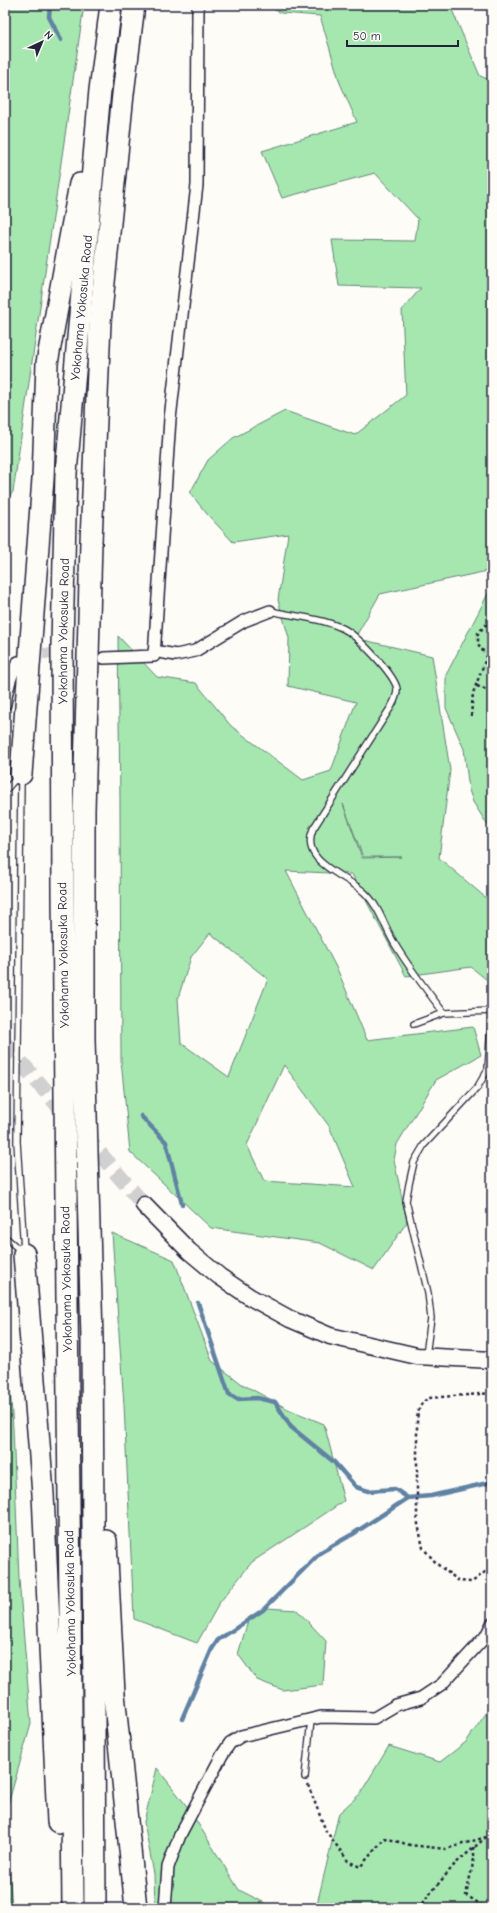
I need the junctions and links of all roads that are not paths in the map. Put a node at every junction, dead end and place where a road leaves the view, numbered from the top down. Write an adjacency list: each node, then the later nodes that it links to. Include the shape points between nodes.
1 (112, 5): 4 (highway, Yokohama Yokosuka Road)
2 (134, 5): 17 (highway, Yokohama Yokosuka Road, via 100,322 91,542 84,811 84,1039)
3 (198, 5): 6 (street, via 197,185 170,419)
4 (100, 90): 10 (highway, via 74,213 47,363 43,479); 24 (highway, Yokohama Yokosuka Road, via 66,473 62,644)
5 (270, 611): 6 (street, via 244,621 195,651 176,655); 12 (lane, via 333,624 351,633 387,672 397,689 391,707 313,829 310,838 311,848 316,859 367,894 395,944)
6 (154, 651): 7 (street, via 154,656)
7 (104, 658)
8 (18, 662): 9 (street, via 13,670)
9 (5, 704)
10 (21, 774): 11 (lane); 16 (lane, via 17,1142)
11 (5, 791)
12 (444, 1012): 13 (lane); 18 (lane, via 492,1011 488,1069 477,1088 424,1145 414,1162 409,1184 406,1201 428,1293 431,1318)
13 (414, 1024)
14 (144, 1205): 18 (street, via 189,1251 219,1276 290,1319 330,1336)
15 (5, 1237): 16 (lane)
16 (24, 1254): 23 (highway, via 43,1494 60,1860)
17 (92, 1339): 25 (highway, Yokohama Yokosuka Road); 26 (highway, via 114,1694)
18 (426, 1357): 19 (street)
19 (492, 1360)
20 (492, 1624): 21 (street, via 486,1636 442,1684 421,1698 396,1705 374,1718 321,1717)
21 (311, 1720): 22 (lane); 27 (street, via 241,1736 230,1743 180,1835 168,1867)
22 (305, 1777)
23 (65, 1908)
24 (73, 1908)
25 (95, 1908)
26 (136, 1908)
27 (165, 1908)

